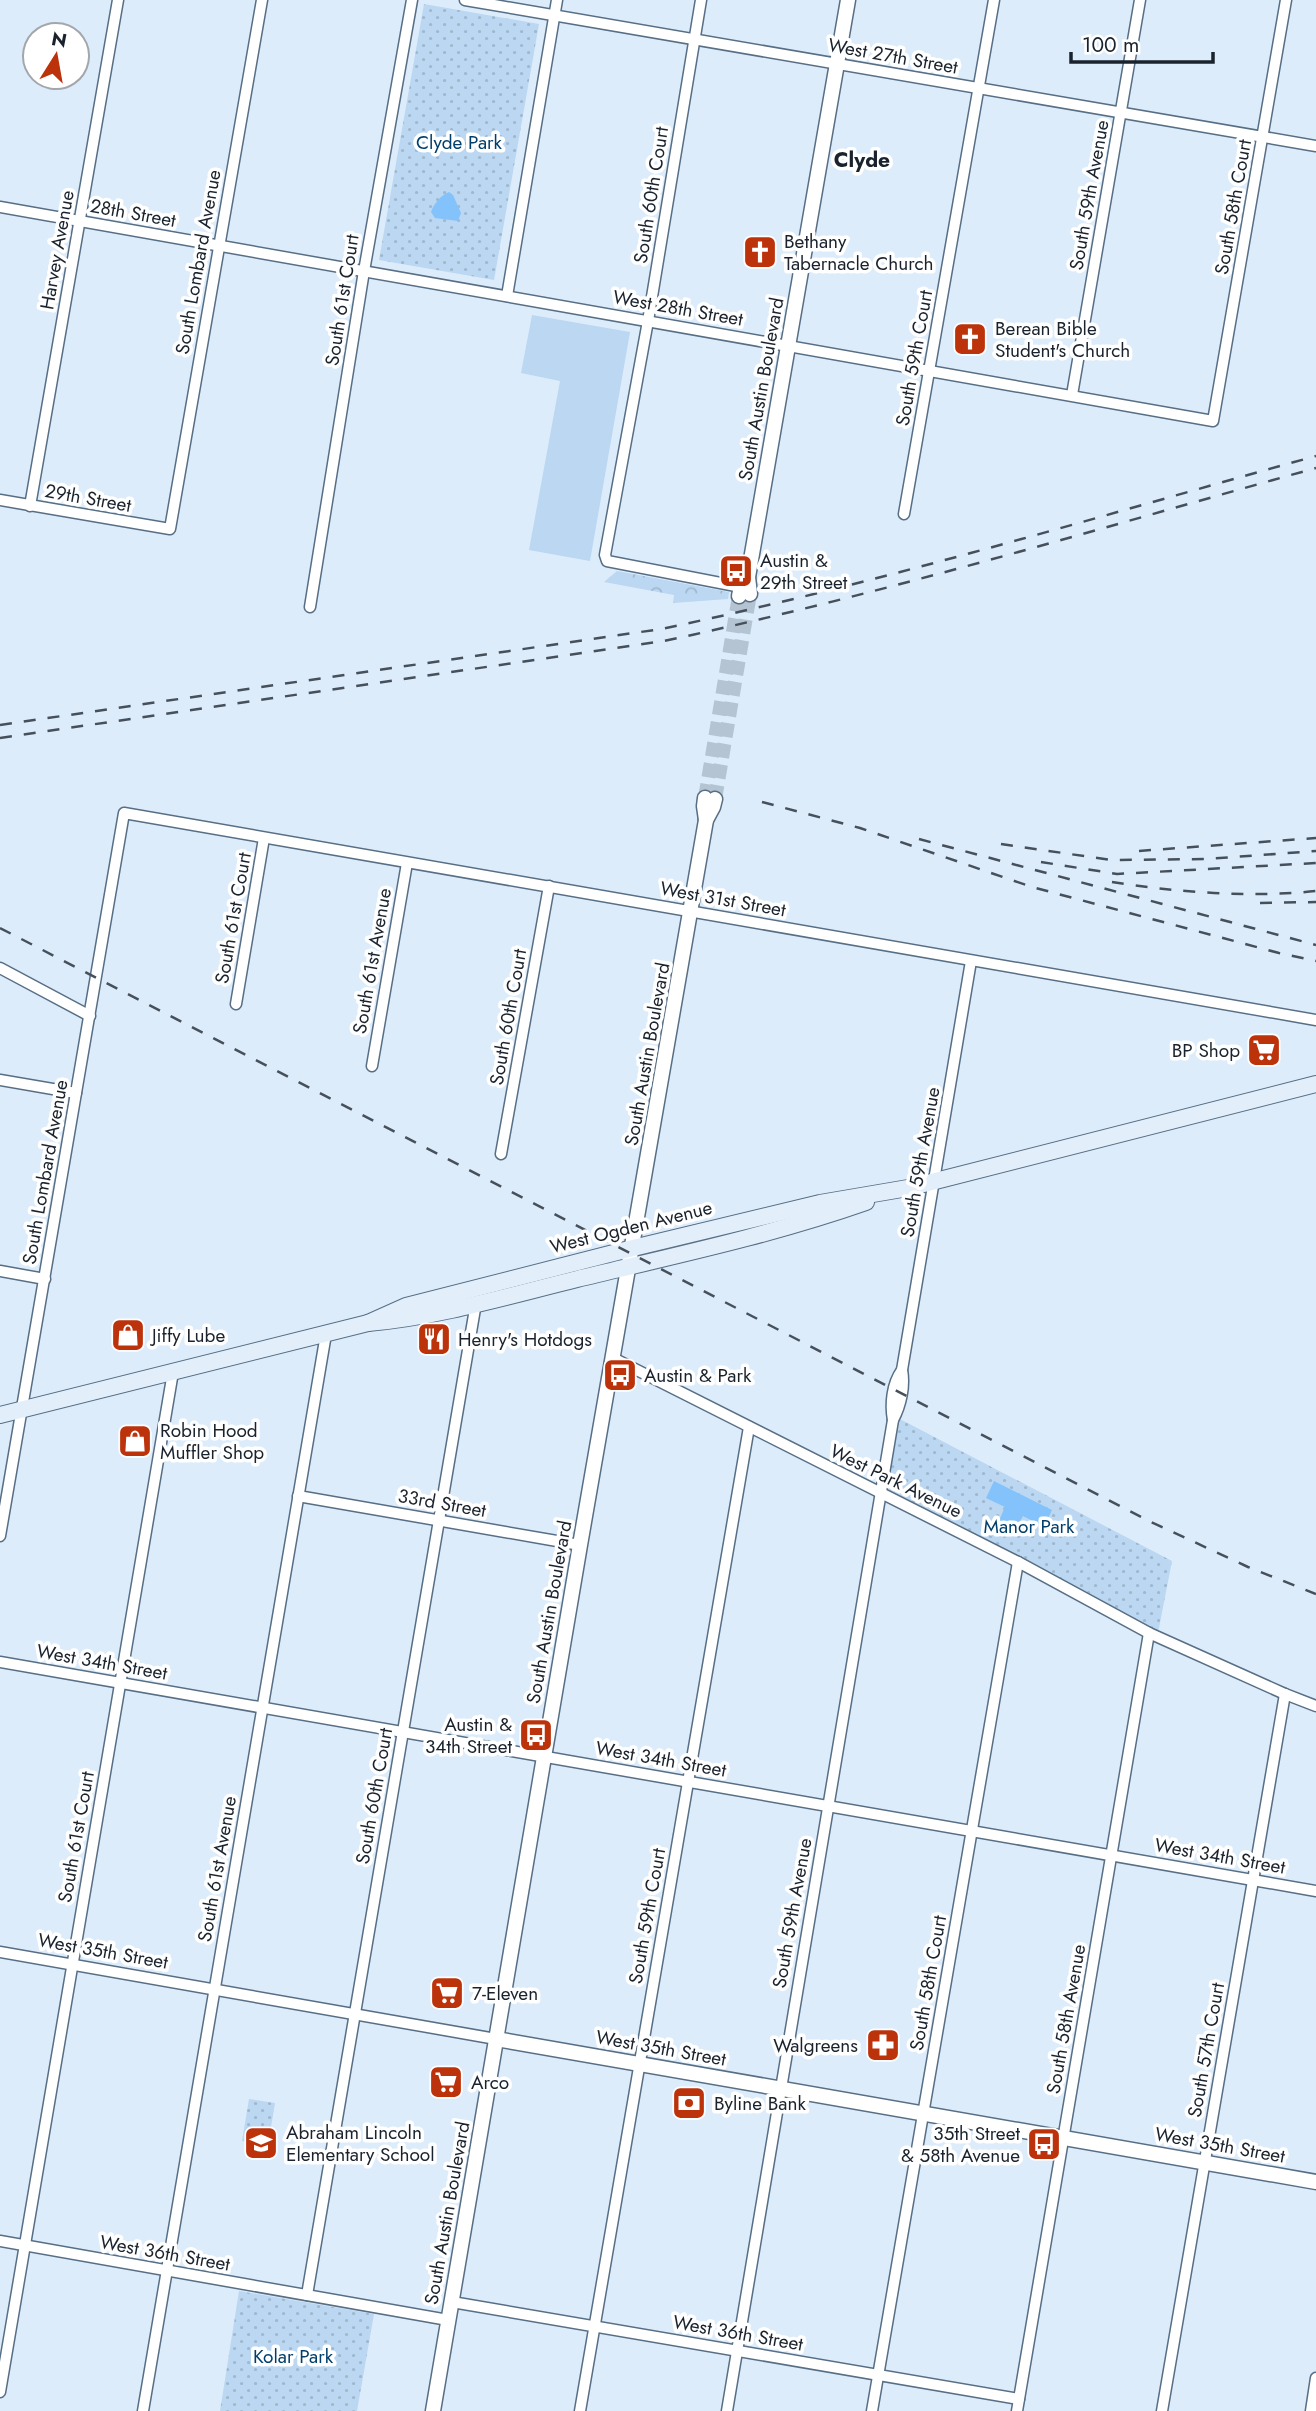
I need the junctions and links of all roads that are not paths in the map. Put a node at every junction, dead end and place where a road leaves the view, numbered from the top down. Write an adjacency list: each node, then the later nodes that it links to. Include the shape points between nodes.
1 (118, 0): 19 (street, Harvey Avenue)
2 (262, 0): 20 (street, South Lombard Avenue)
3 (412, 0): 21 (street, South 61st Court)
4 (465, 0): 11 (street, West 27th Street)
5 (557, 0): 11 (street)
6 (701, 0): 12 (street, South 60th Court)
7 (848, 0): 13 (street, South Austin Boulevard)
8 (994, 0): 14 (street, South 59th Court)
9 (1140, 0): 15 (street, South 59th Avenue)
10 (1286, 0): 16 (street, South 58th Court)
11 (555, 15): 12 (street, West 27th Street); 22 (street)
12 (694, 39): 13 (street, West 27th Street); 23 (street, South 60th Court)
13 (837, 64): 14 (street, West 27th Street); 24 (street, South Austin Boulevard)
14 (978, 88): 15 (street, West 27th Street); 25 (street, South 59th Court)
15 (1121, 112): 16 (street, West 27th Street); 26 (street, South 59th Avenue)
16 (1263, 137): 17 (street, West 27th Street); 27 (street, South 58th Court)
17 (1316, 146)
18 (0, 207): 19 (street, 28th Street)
19 (80, 221): 20 (street, 28th Street); 29 (street, Harvey Avenue)
20 (219, 245): 21 (street, West 28th Street); 31 (street, South Lombard Avenue)
21 (364, 271): 22 (street, West 28th Street); 33 (street, South 61st Court)
22 (507, 296): 23 (street, West 28th Street)
23 (648, 321): 24 (street, West 28th Street); 32 (street, South 60th Court, via 607,561)
24 (788, 345): 25 (street, West 28th Street); 32 (street, South Austin Boulevard)
25 (929, 370): 26 (street, West 28th Street); 30 (street, South 59th Court)
26 (1072, 395): 27 (street, West 28th Street)
27 (1213, 421)
28 (0, 500): 29 (street, 29th Street)
29 (30, 506): 31 (street, 29th Street)
30 (904, 514)
31 (170, 529)
32 (744, 588)
33 (310, 607)
34 (710, 799): 39 (street, South Austin Boulevard, via 713,807 706,820)
35 (124, 813): 36 (street, West 31st Street); 43 (street, South Lombard Avenue)
36 (264, 838): 37 (street, West 31st Street); 42 (street, South 61st Court)
37 (407, 863): 38 (street, West 31st Street); 45 (street, South 61st Avenue)
38 (549, 887): 39 (street, West 31st Street); 49 (street, South 60th Court)
39 (691, 911): 40 (street, West 31st Street); 52 (street, South Austin Boulevard)
40 (971, 961): 44 (street, West 31st Street); 50 (street, South 59th Avenue)
41 (0, 968): 43 (street)
42 (236, 1004)
43 (90, 1016): 48 (street, South Lombard Avenue)
44 (1316, 1020)
45 (372, 1066)
46 (0, 1080): 48 (street)
47 (1316, 1084): 50 (main road, West Ogden Avenue)
48 (76, 1093): 55 (street, South Lombard Avenue)
49 (501, 1154)
50 (934, 1181): 51 (main road, West Ogden Avenue); 64 (street, South 59th Avenue, via 902,1370 892,1398 893,1420)
51 (908, 1188): 52 (main road, West Ogden Avenue, via 820,1203); 53 (main road, West Ogden Avenue, via 828,1216)
52 (633, 1248): 53 (street, South Austin Boulevard); 57 (main road, West Ogden Avenue, via 406,1306)
53 (629, 1266): 56 (main road, West Ogden Avenue); 59 (street, South Austin Boulevard)
54 (0, 1271): 55 (street)
55 (45, 1279): 61 (street, South Lombard Avenue)
56 (476, 1303): 57 (main road, West Ogden Avenue, via 406,1320); 66 (street, South 60th Court)
57 (368, 1323): 58 (main road, West Ogden Avenue)
58 (326, 1334): 60 (main road, West Ogden Avenue); 65 (street, South 61st Avenue)
59 (613, 1358): 63 (street, West Park Avenue); 68 (street, South Austin Boulevard)
60 (173, 1372): 61 (main road, West Ogden Avenue); 72 (street, South 61st Court)
61 (22, 1409): 62 (main road, West Ogden Avenue); 67 (street, South Lombard Avenue)
62 (0, 1415)
63 (749, 1427): 64 (street, West Park Avenue); 78 (street, South 59th Court)
64 (881, 1493): 69 (street, West Park Avenue); 79 (street, South 59th Avenue)
65 (298, 1496): 66 (street, 33rd Street); 75 (street, South 61st Avenue)
66 (439, 1520): 68 (street, 33rd Street); 76 (street, South 60th Court)
67 (0, 1536)
68 (580, 1545): 77 (street, South Austin Boulevard)
69 (1018, 1562): 70 (street, West Park Avenue); 80 (street, South 58th Court)
70 (1149, 1633): 73 (street, West Park Avenue); 81 (street, South 58th Avenue)
71 (0, 1662): 72 (street, West 34th Street)
72 (121, 1682): 75 (street, West 34th Street); 85 (street, South 61st Court)
73 (1285, 1694): 74 (street, West Park Avenue); 82 (street, South 57th Court)
74 (1316, 1706)
75 (262, 1707): 76 (street, West 34th Street); 86 (street, South 61st Avenue)
76 (403, 1732): 77 (street, West 34th Street); 87 (street, South 60th Court)
77 (544, 1756): 78 (street, West 34th Street); 88 (street, South Austin Boulevard)
78 (688, 1781): 79 (street, West 34th Street); 89 (street, South 59th Court)
79 (828, 1806): 80 (street, West 34th Street); 90 (street, South 59th Avenue)
80 (972, 1831): 81 (street, West 34th Street); 91 (street, South 58th Court)
81 (1111, 1855): 82 (street, West 34th Street); 92 (street, South 58th Avenue)
82 (1254, 1880): 83 (street, West 34th Street); 93 (street, South 57th Court)
83 (1316, 1891)
84 (0, 1952): 85 (street, West 35th Street)
85 (72, 1965): 86 (street, West 35th Street); 96 (street, South 61st Court)
86 (214, 1990): 87 (street, West 35th Street); 97 (street, South 61st Avenue)
87 (355, 2014): 88 (street, West 35th Street); 98 (street, South 60th Court)
88 (496, 2039): 89 (street, West 35th Street); 99 (street, South Austin Boulevard)
89 (640, 2064): 90 (street, West 35th Street); 101 (street, South 59th Court)
90 (780, 2088): 91 (street, West 35th Street); 102 (street, South 59th Avenue)
91 (923, 2113): 92 (street, West 35th Street); 103 (street, South 58th Court)
92 (1063, 2138): 93 (street, West 35th Street); 106 (street, South 58th Avenue)
93 (1205, 2162): 94 (street, West 35th Street); 112 (street, South 57th Court)
94 (1316, 2182)
95 (0, 2241): 96 (street, West 36th Street)
96 (25, 2246): 97 (street, West 36th Street); 105 (street, South 61st Court)
97 (167, 2270): 98 (street, West 36th Street); 107 (street, South 61st Avenue)
98 (307, 2295): 100 (street, West 36th Street)
99 (452, 2302): 100 (street, South Austin Boulevard); 101 (street, West 36th Street)
100 (448, 2320): 108 (street, South Austin Boulevard)
101 (595, 2326): 102 (street, West 36th Street); 109 (street, South 59th Court)
102 (737, 2351): 103 (street, West 36th Street); 110 (street, South 59th Avenue)
103 (878, 2375): 106 (street, West 36th Street); 111 (street, South 58th Court)
104 (1316, 2378): 113 (street)
105 (0, 2392)
106 (1018, 2405)
107 (143, 2411)
108 (433, 2411)
109 (580, 2411)
110 (727, 2411)
111 (872, 2411)
112 (1162, 2411)
113 (1311, 2411)

